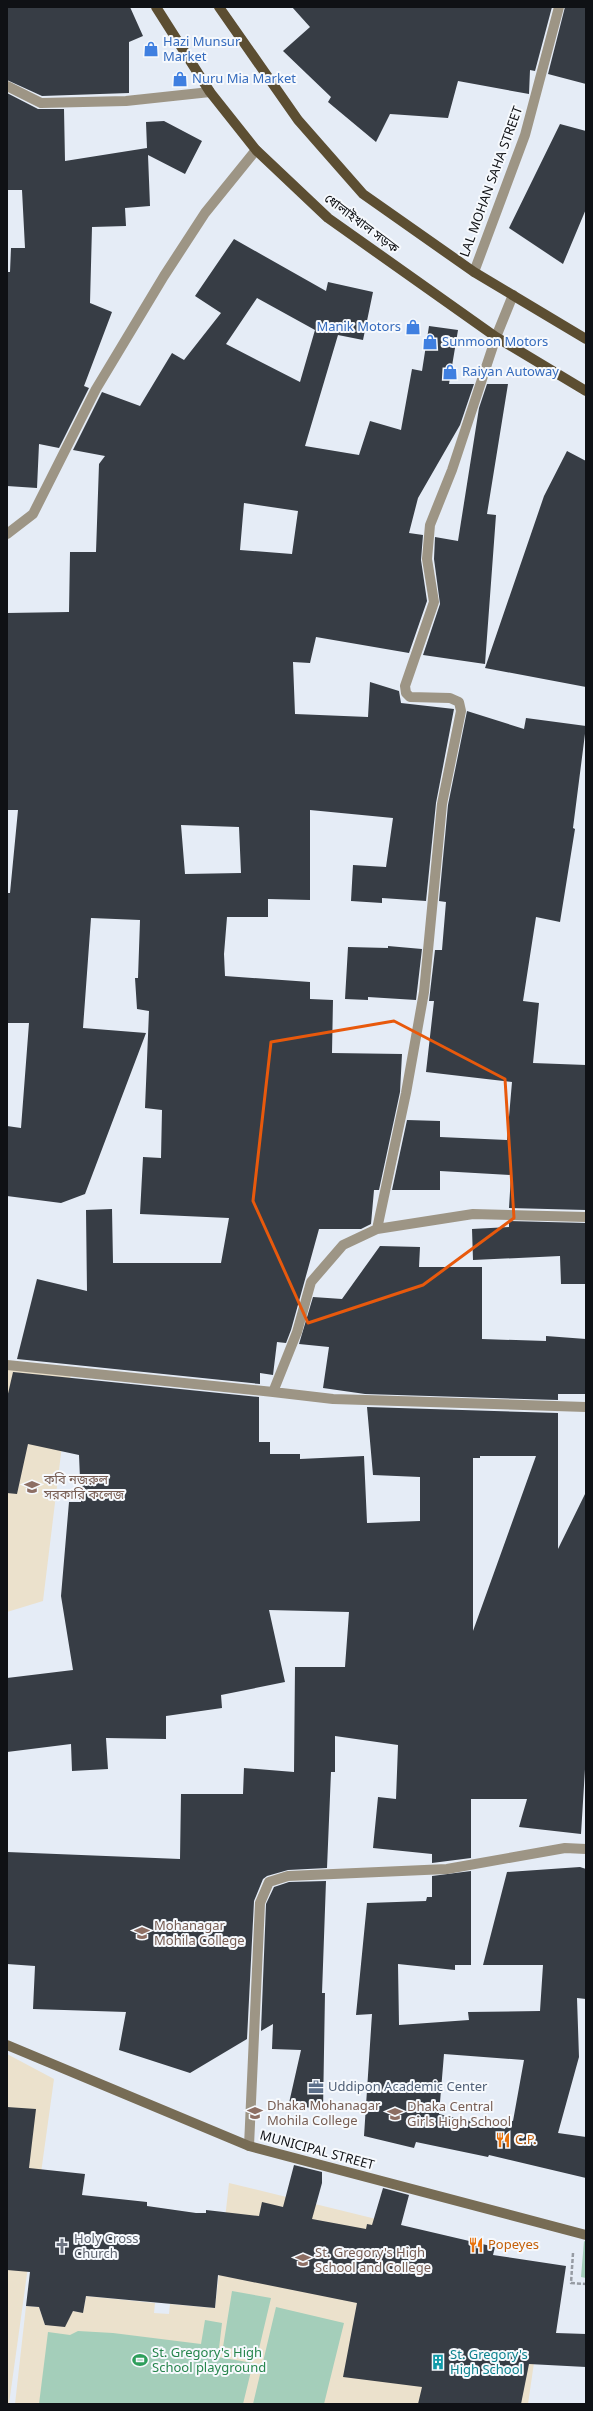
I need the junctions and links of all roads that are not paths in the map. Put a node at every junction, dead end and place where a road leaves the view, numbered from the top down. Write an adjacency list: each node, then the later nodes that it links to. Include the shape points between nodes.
1 (156, 7): 5 (main road, ধোলাইখাল সড়ক)
2 (219, 7): 7 (main road, ধোলাইখাল সড়ক, via 298,120 363,194)
3 (559, 7): 7 (street, LAL MOHAN SAHA STREET, via 525,135)
4 (7, 86): 5 (street, via 41,103 126,101)
5 (210, 92): 6 (main road, ধোলাইখাল সড়ক)
6 (256, 150): 9 (main road, ধোলাইখাল সড়ক, via 328,218); 12 (street, via 205,213 164,276 96,388 33,514)
7 (474, 272): 8 (main road, ধোলাইখাল সড়ক)
8 (513, 295): 9 (street); 10 (main road, ধোলাইখাল সড়ক)
9 (496, 337): 11 (main road, ধোলাইখাল সড়ক); 14 (street, via 452,470 430,525 427,559 434,602 405,686 410,697 450,698 458,702 461,711 442,804 424,992)
10 (586, 339)
11 (586, 391)
12 (7, 534)
13 (586, 1217): 14 (street, via 473,1214)
14 (377, 1229): 16 (street, via 343,1245 311,1282 297,1332)
15 (7, 1365): 16 (street)
16 (273, 1392): 17 (street, via 333,1399)
17 (586, 1408)
18 (586, 1849): 20 (street, via 565,1848 446,1868 288,1876 269,1882 260,1903)
19 (7, 2045): 20 (street, MUNICIPAL STREET)
20 (249, 2146): 21 (street, MUNICIPAL STREET)
21 (586, 2236)

